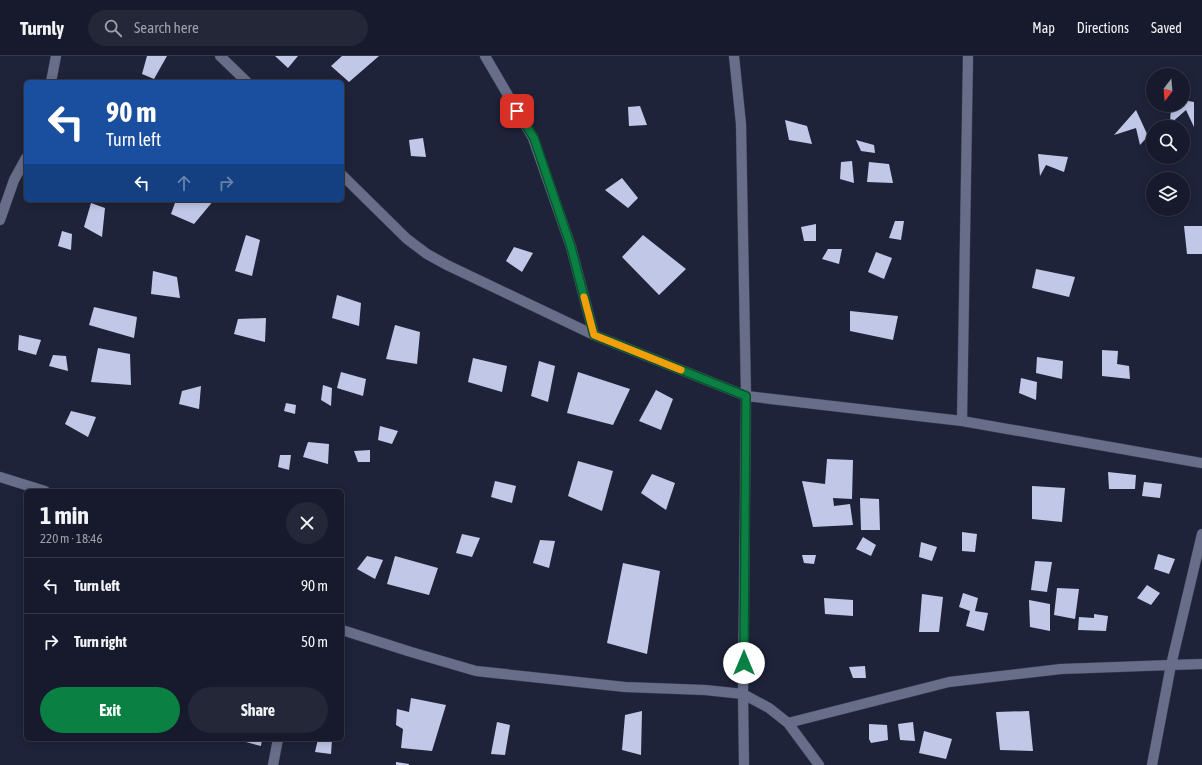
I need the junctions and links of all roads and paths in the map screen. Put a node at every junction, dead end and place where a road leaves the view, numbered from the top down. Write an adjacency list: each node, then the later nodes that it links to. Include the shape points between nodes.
1 (56, 56): 6 (street)
2 (220, 56): 7 (street)
3 (485, 56): 11 (street, via 534,138 571,247)
4 (734, 56): 12 (street, via 741,124)
5 (968, 56): 13 (street)
6 (51, 80)
7 (245, 80)
8 (24, 162): 10 (street, via 14,180)
9 (344, 177): 11 (street, via 427,254)
10 (0, 220)
11 (594, 335): 12 (street)
12 (746, 396): 13 (street); 21 (street)
13 (962, 421): 14 (street)
14 (1202, 463)
15 (0, 477): 16 (street)
16 (39, 489)
17 (1202, 534): 20 (street)
18 (344, 631): 21 (street, via 476,671 625,687)
19 (1202, 664): 20 (street)
20 (1171, 665): 22 (street, via 1061,669 949,682); 27 (street)
21 (743, 694): 22 (street, via 769,708); 25 (street)
22 (788, 723): 26 (street)
23 (278, 741): 24 (street)
24 (273, 765)
25 (744, 765)
26 (819, 765)
27 (1152, 765)

